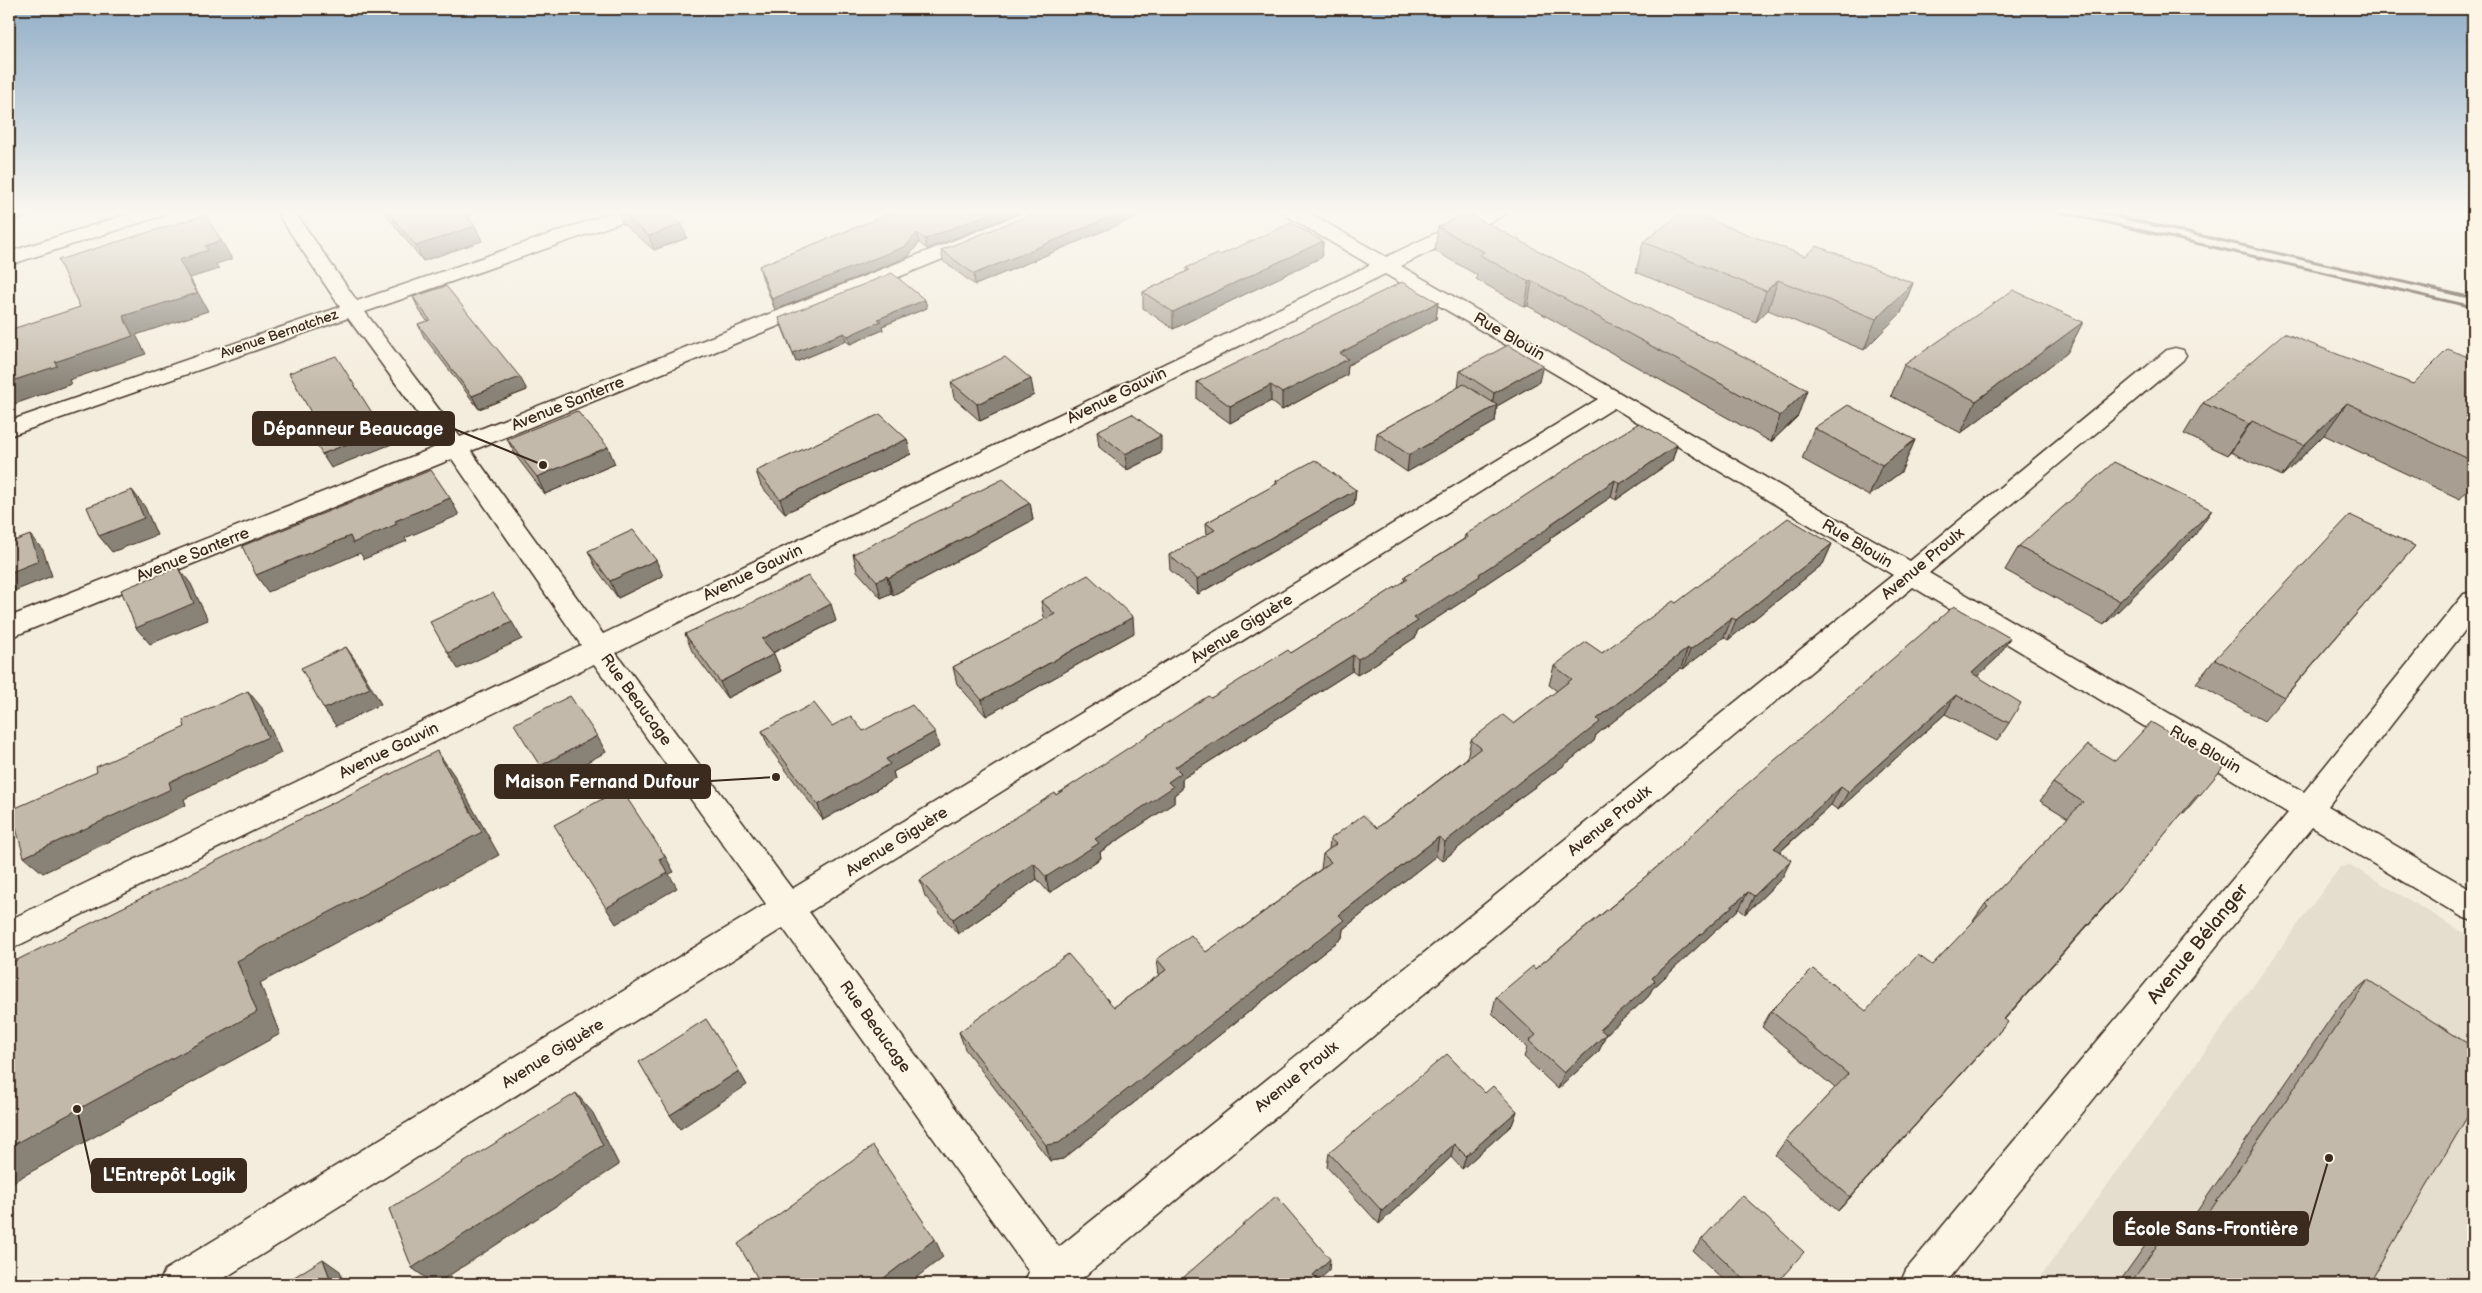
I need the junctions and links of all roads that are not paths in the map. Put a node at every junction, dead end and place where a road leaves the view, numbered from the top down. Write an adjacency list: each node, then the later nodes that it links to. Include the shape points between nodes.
1 (326, 271): 6 (street, Rue Beaucage)
2 (461, 271): 6 (street, Avenue Bernatchez)
3 (895, 271): 10 (street, Avenue Santerre)
4 (1373, 271): 14 (street, Avenue Gauvin)
5 (1397, 271): 8 (street, Rue Blouin)
6 (352, 309): 9 (street, Avenue Bernatchez); 10 (street, Rue Beaucage)
7 (2175, 355): 11 (street, Avenue Proulx)
8 (1615, 398): 11 (street, Rue Blouin); 17 (street, Avenue Giguère)
9 (9, 428)
10 (457, 449): 13 (street, Avenue Santerre); 14 (street, Rue Beaucage)
11 (1910, 576): 15 (street, Rue Blouin); 19 (street, Avenue Proulx)
12 (2473, 601): 15 (street, Avenue Bélanger)
13 (9, 628)
14 (599, 650): 17 (street, Rue Beaucage); 18 (street, Avenue Gauvin)
15 (2308, 810): 16 (street, Rue Blouin); 21 (street, Avenue Bélanger)
16 (2473, 907)
17 (789, 909): 19 (street, Rue Beaucage); 20 (street, Avenue Giguère)
18 (9, 936)
19 (1054, 1281)
20 (179, 1284)
21 (1920, 1284)

